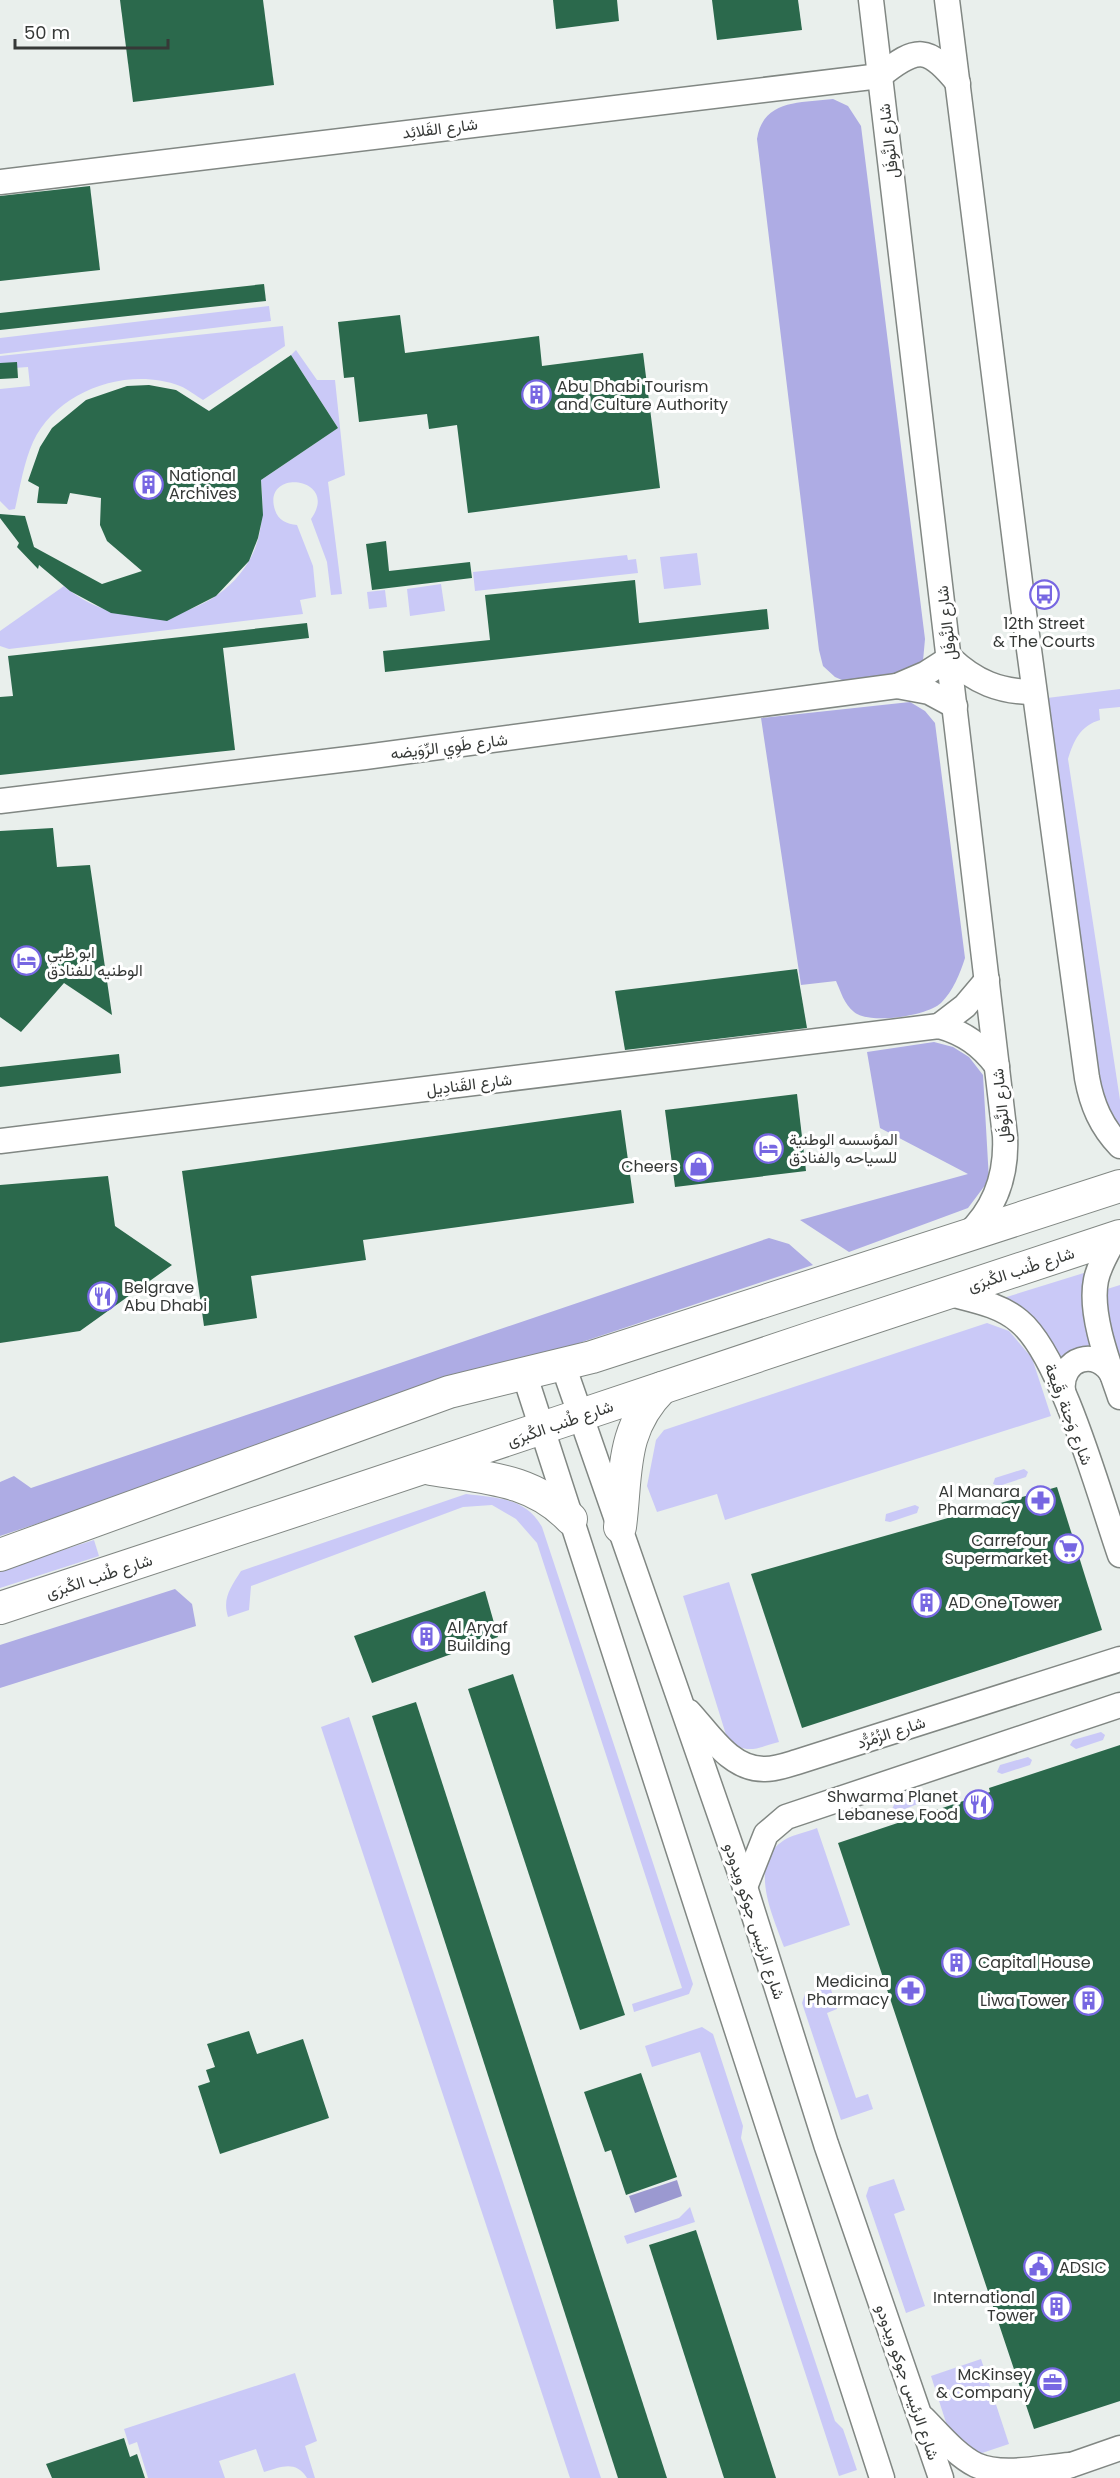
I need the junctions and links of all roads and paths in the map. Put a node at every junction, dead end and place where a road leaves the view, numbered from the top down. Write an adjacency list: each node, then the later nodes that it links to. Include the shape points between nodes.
1 (871, 0): 3 (street, شارع النَّوفَل)
2 (947, 0): 4 (street)
3 (880, 76): 4 (street, via 905,56 926,54 944,66); 5 (street, شارع القَلائِد); 6 (street, شارع النَّوفَل)
4 (958, 84): 8 (street)
5 (0, 182)
6 (950, 658): 7 (street, شارع طَوِي الرِّوَيضه); 8 (street, via 988,685); 9 (street, شارع النَّوفَل)
7 (897, 686): 9 (street, شارع طَوِي الرِّوَيضه, via 929,692); 10 (street, شارع طَوِي الرِّوَيضه)
8 (1034, 692): 15 (street, via 1089,1089 1099,1119)
9 (955, 706): 11 (street, شارع النَّوفَل)
10 (0, 801)
11 (987, 980): 12 (street, via 965,1006); 13 (street, شارع النَّوفَل)
12 (939, 1026): 13 (street, شارع القَنادِيل, via 978,1044); 14 (street, شارع القَنادِيل)
13 (997, 1066): 17 (street, شارع النَّوفَل, via 1005,1168 995,1198)
14 (0, 1141)
15 (1120, 1146)
16 (1120, 1186): 17 (main road)
17 (966, 1236): 20 (main road)
18 (1117, 1237): 19 (main road, شارع طُنب الكُبرَى); 22 (street, via 1101,1264 1094,1292)
19 (947, 1293): 23 (main road, شارع طُنب الكُبرَى); 24 (street, شارع وَجنة رقَيعة, via 984,1303 1018,1320 1041,1345)
20 (563, 1365): 21 (main road); 25 (street, شارع الرئيس جوكو ويدودو)
21 (524, 1373): 26 (street); 30 (main road, via 449,1392)
22 (1117, 1387): 24 (street, via 1109,1369 1097,1359 1080,1359 1067,1368)
23 (662, 1388): 25 (main road, شارع طُنب الكُبرَى); 29 (main road, via 643,1409 631,1434)
24 (1063, 1391): 31 (street, شارع وَجنة رقَيعة)
25 (581, 1416): 26 (main road, شارع طُنب الكُبرَى); 29 (street, شارع الرئيس جوكو ويدودو)
26 (542, 1429): 27 (main road, شارع طُنب الكُبرَى); 28 (street)
27 (427, 1469): 28 (main road, via 530,1488); 32 (main road, شارع طُنب الكُبرَى)
28 (571, 1519): 40 (street)
29 (620, 1527): 34 (street, شارع الرئيس جوكو ويدودو)
30 (0, 1555)
31 (1120, 1555)
32 (0, 1608)
33 (1120, 1659): 34 (street, شارع الزُمُرُّد, via 766,1770 736,1762)
34 (682, 1703): 36 (street, شارع الرئيس جوكو ويدودو)
35 (1120, 1705): 36 (street, via 786,1817 766,1834)
36 (745, 1887): 37 (street, شارع الرئيس جوكو ويدودو, via 826,2144)
37 (919, 2415): 39 (street, via 963,2456 983,2467 1012,2470); 41 (street, شارع الرئيس جوكو ويدودو)
38 (1120, 2448): 39 (street)
39 (1070, 2465): 42 (street)
40 (879, 2475)
41 (941, 2478)
42 (1039, 2478)

